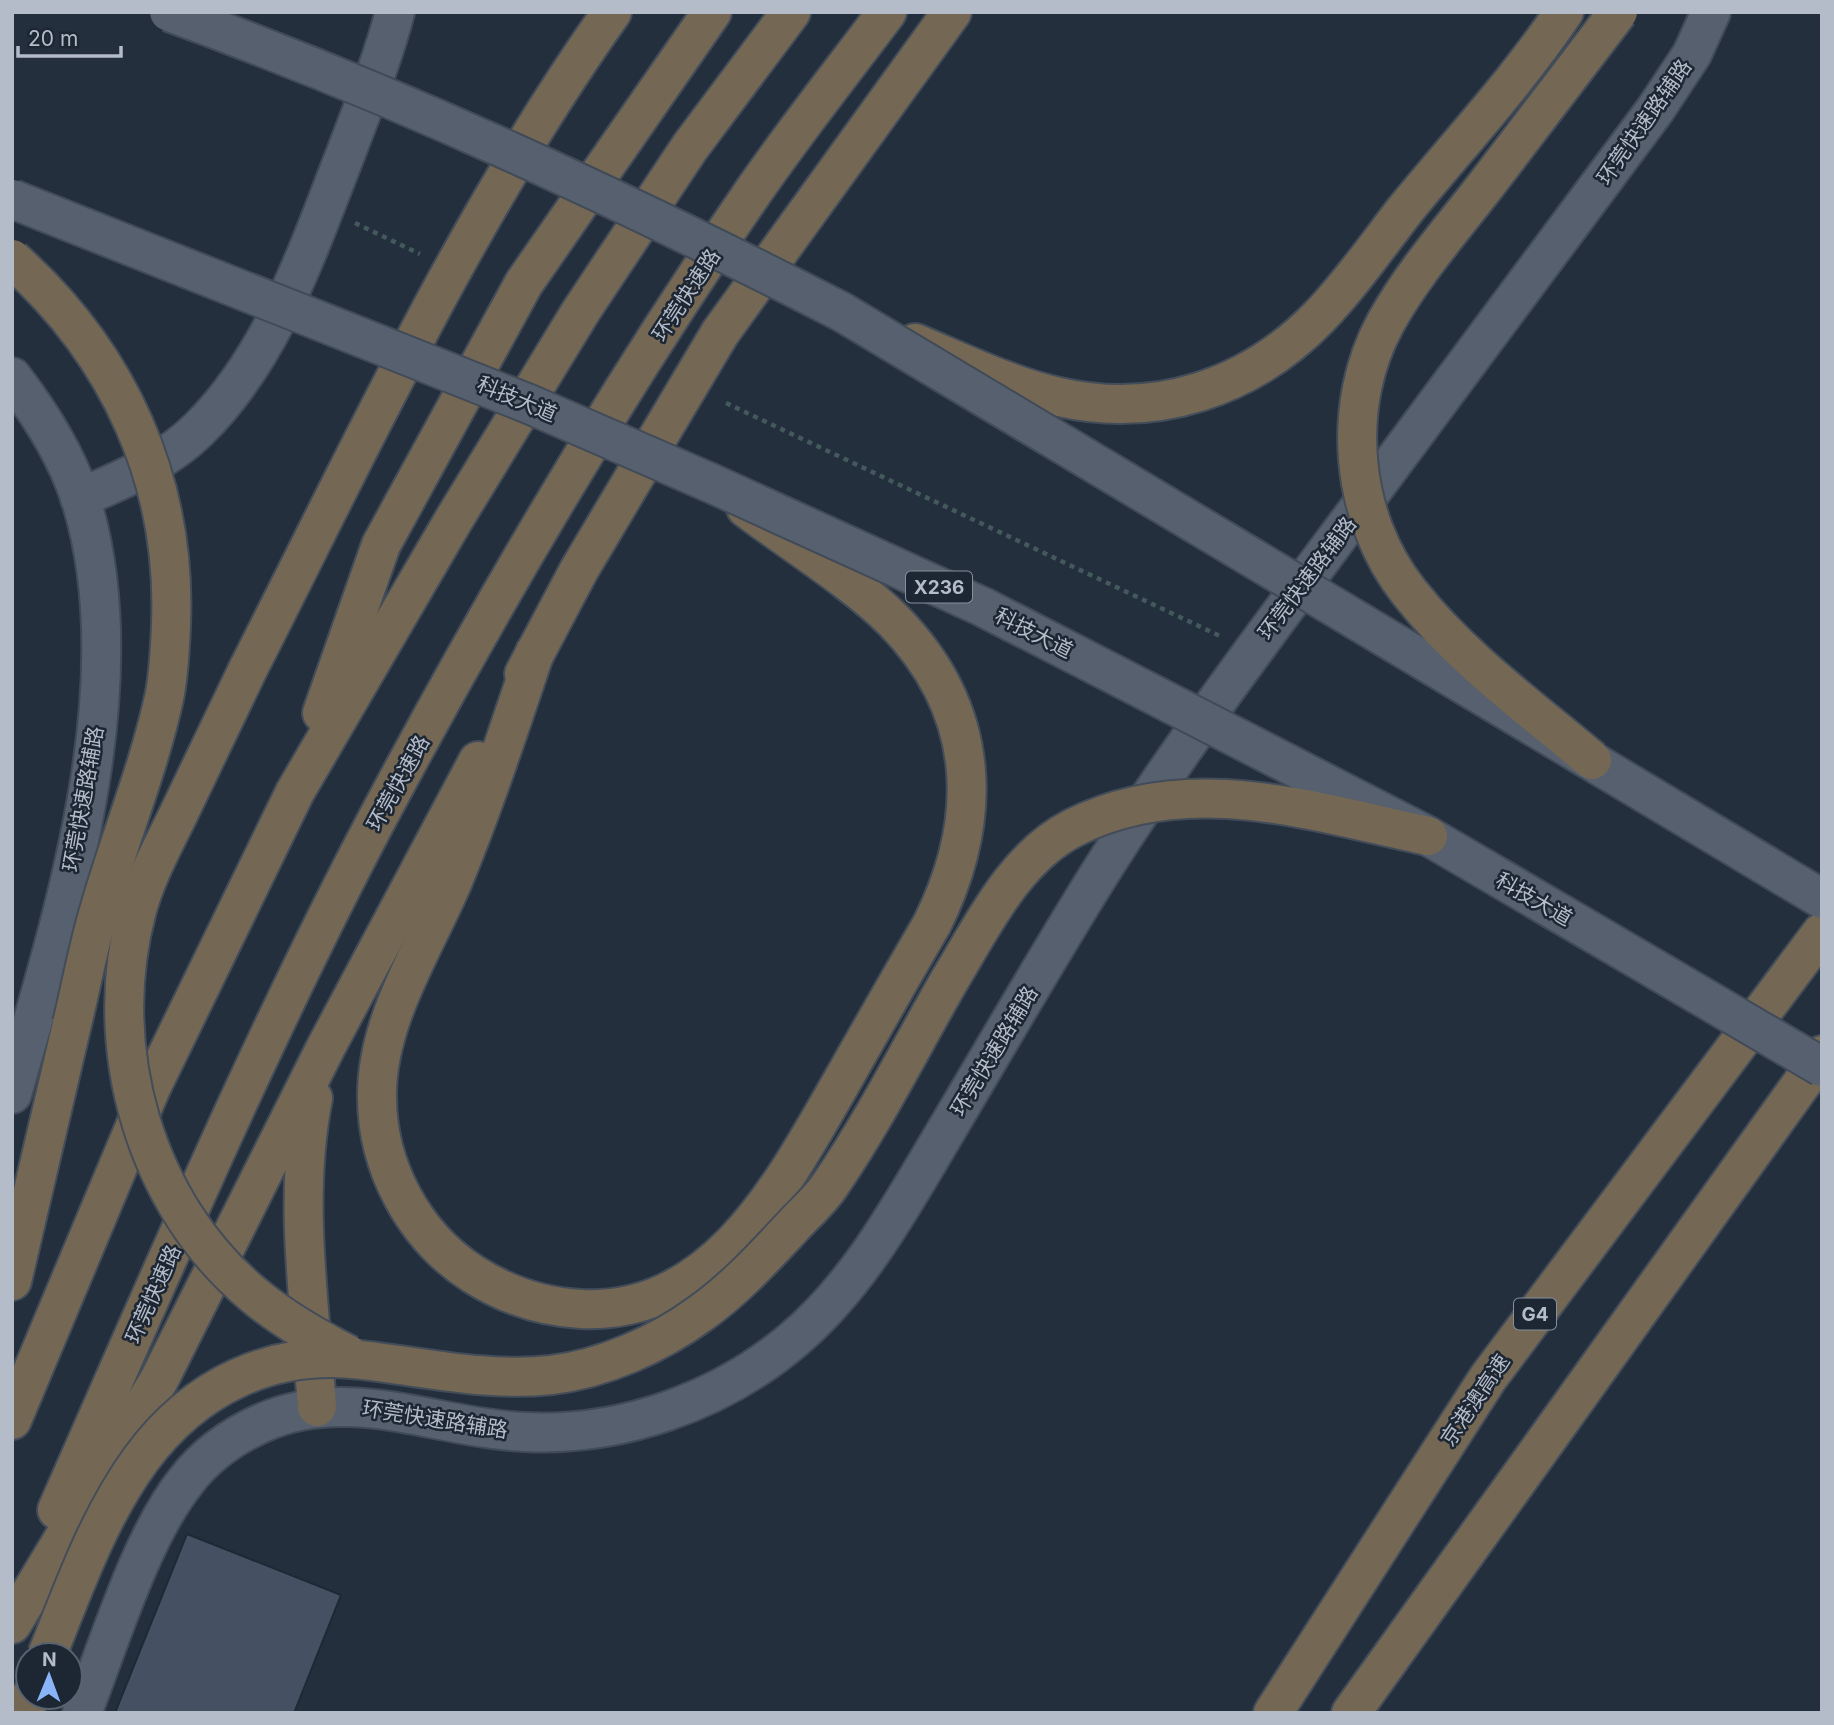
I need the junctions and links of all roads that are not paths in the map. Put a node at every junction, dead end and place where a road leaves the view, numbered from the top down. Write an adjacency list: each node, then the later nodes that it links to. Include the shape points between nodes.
1 (169, 12): 15 (main road, bridge, via 288,55 489,141 676,227)
2 (395, 12): 18 (main road, via 386,48 275,324 200,429 133,475)
3 (612, 12): 30 (highway, bridge, via 505,178 248,669 155,864 137,909 125,968 124,1029 132,1089 149,1147 176,1202 211,1251 253,1294 302,1331)
4 (712, 12): 21 (highway, via 524,283 406,494 363,591)
5 (791, 12): 21 (highway, via 691,147 581,311)
6 (887, 12): 33 (highway, 环莞快速路, via 754,191 653,345 527,551 376,822 229,1121)
7 (952, 12): 12 (highway)
8 (962, 12): 12 (highway)
9 (1564, 12): 15 (highway, bridge, via 1320,316 1263,364 1232,381 1163,402 1091,404 1022,385)
10 (1618, 12): 20 (highway, bridge, via 1396,306 1372,353 1357,445 1366,506 1385,554 1407,590 1483,669)
11 (1711, 12): 31 (main road, 环莞快速路辅路, via 1692,54 1655,110 1253,652 1106,864 906,1197 859,1270 828,1307 793,1340 724,1386 623,1424 528,1432 480,1428 367,1406)
12 (924, 50): 19 (highway, via 720,333)
13 (12, 199): 17 (main road, 科技大道 / X236, bridge, via 386,345)
14 (12, 259): 29 (highway, bridge, via 65,312 122,395 159,490 172,591 165,696 98,912)
15 (842, 312): 20 (main road, bridge)
16 (12, 377): 18 (main road, 环莞快速路辅路, via 66,463)
17 (713, 484): 19 (highway, bridge, via 892,619 919,650 942,686 957,724 967,806 962,848 932,925 790,1172 751,1225 699,1275 668,1293 600,1310 526,1300 492,1286 460,1265 431,1238 408,1207 380,1135 380,1058 391,1020 477,821); 22 (main road, 科技大道 / X236, bridge, via 983,607)
18 (80, 498): 28 (main road, 环莞快速路辅路, via 94,564 101,631 98,711 73,864)
19 (535, 652): 25 (highway)
20 (1592, 760): 23 (main road, bridge)
21 (295, 792): 32 (highway, via 150,1088)
22 (1428, 836): 27 (main road, 科技大道 / X236, bridge); 30 (highway, bridge, via 1237,798 1175,798 1125,807 1072,828 1042,848 990,912 828,1188 747,1276 700,1314 649,1345 552,1375 462,1375)
23 (1822, 899)
24 (1822, 932): 37 (highway, 京港澳高速 / G4, via 1488,1377)
25 (326, 1047): 31 (highway, via 306,1142 303,1189); 34 (highway, via 159,1381)
26 (1822, 1055): 38 (highway)
27 (1822, 1067)
28 (12, 1094)
29 (12, 1281)
30 (357, 1359): 35 (highway, bridge, via 303,1358 265,1367 198,1399 141,1459 113,1502)
31 (317, 1407): 36 (main road, 环莞快速路辅路, via 245,1431 213,1452 186,1479 147,1548)
32 (12, 1420)
33 (12, 1611)
34 (12, 1624)
35 (53, 1641)
36 (82, 1713)
37 (1273, 1713)
38 (1351, 1713)

